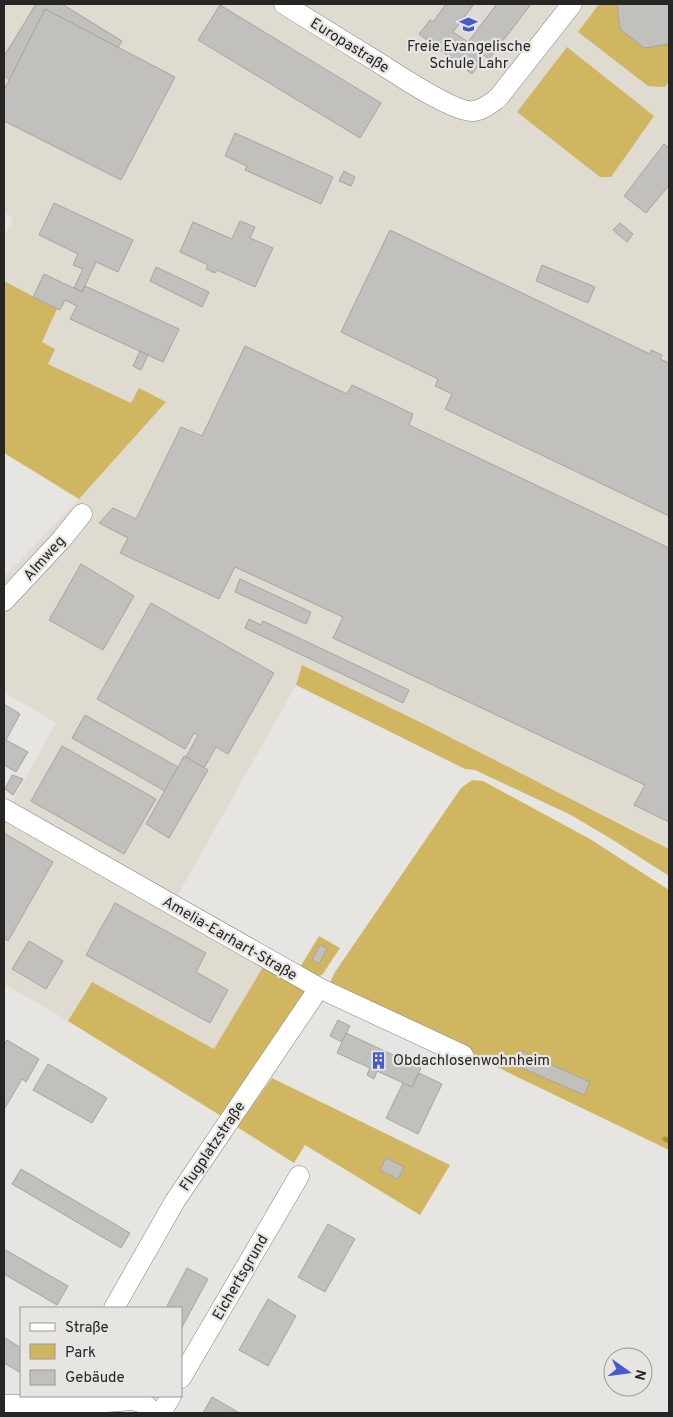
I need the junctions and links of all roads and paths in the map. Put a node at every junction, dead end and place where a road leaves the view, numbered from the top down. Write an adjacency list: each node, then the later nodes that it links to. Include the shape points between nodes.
1 (284, 4): 2 (street, Europastraße, via 419,88 455,107 474,111 498,98)
2 (572, 4)
3 (82, 514): 4 (street, Almweg)
4 (4, 601)
5 (4, 809): 6 (street, Amelia-Earhart-Straße)
6 (319, 988): 7 (street, Amelia-Earhart-Straße); 9 (street, Flugplatzstraße, via 175,1201)
7 (463, 1055)
8 (300, 1176): 10 (street, Eichertsgrund)
9 (115, 1307)
10 (182, 1376)
11 (170, 1397): 15 (street)
12 (69, 1400): 13 (street); 14 (street, via 132,1400 148,1406)
13 (4, 1405)
14 (152, 1413)
15 (160, 1413)

